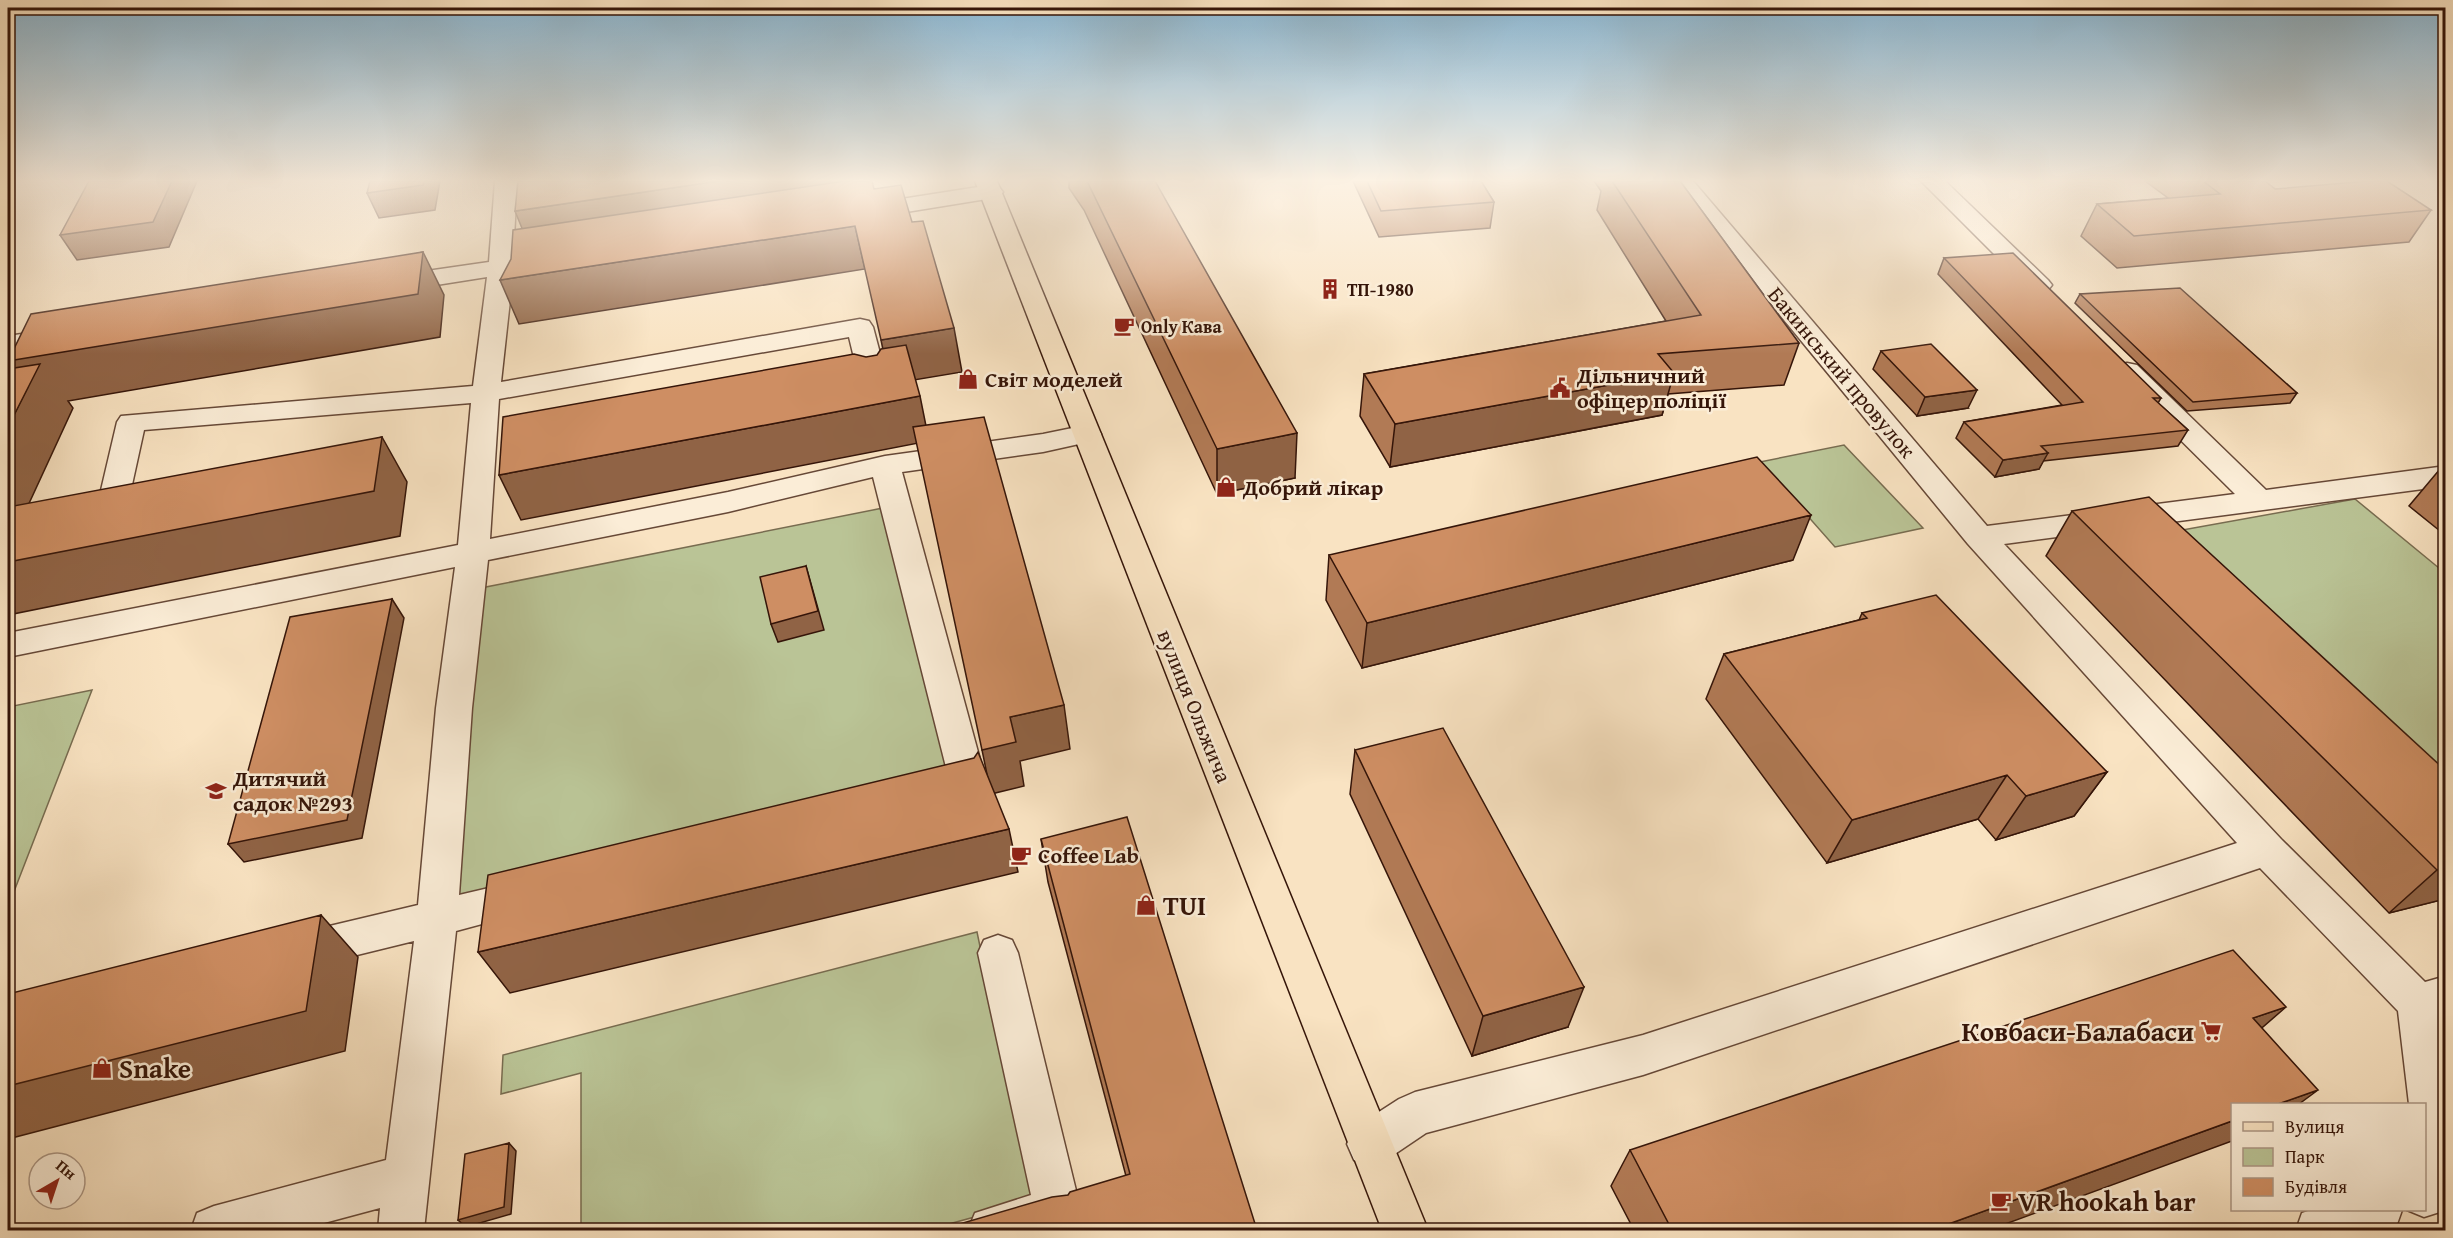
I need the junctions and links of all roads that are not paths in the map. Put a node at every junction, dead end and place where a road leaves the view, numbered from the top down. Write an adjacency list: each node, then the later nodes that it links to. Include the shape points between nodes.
1 (501, 239): 6 (street)
2 (1009, 239): 14 (main road, вулиця Ольжича)
3 (1729, 239): 19 (street, Бакинський провулок)
4 (1991, 239): 8 (street)
5 (546, 260): 6 (street)
6 (499, 267): 7 (street); 13 (street)
7 (372, 287)
8 (2058, 304)
9 (90, 332): 10 (street)
10 (8, 344)
11 (2108, 353): 17 (street)
12 (876, 391): 13 (street, via 860,327)
13 (486, 393): 18 (street, via 131,422); 20 (street)
14 (1087, 434): 15 (street); 29 (main road, вулиця Ольжича)
15 (885, 465): 20 (street, via 728,502); 22 (street, via 970,789)
16 (2445, 476): 17 (street)
17 (2259, 500): 19 (street)
18 (113, 503)
19 (1979, 537): 23 (street, Бакинський провулок)
20 (473, 553): 21 (street); 25 (street, via 454,708)
21 (8, 645)
22 (923, 800)
23 (2267, 850): 28 (street, Бакинський провулок); 29 (street, via 1643,1054 1415,1114)
24 (555, 889): 25 (street)
25 (437, 917): 27 (street); 30 (street)
26 (998, 953): 35 (street, via 1058,1211)
27 (263, 961)
28 (2432, 999): 31 (street, via 2442,1188)
29 (1370, 1144): 36 (main road, вулиця Ольжича)
30 (406, 1178): 33 (street); 34 (street)
31 (2426, 1193)
32 (2382, 1217): 37 (street)
33 (214, 1230)
34 (401, 1230)
35 (992, 1230)
36 (1405, 1230)
37 (2319, 1230)

